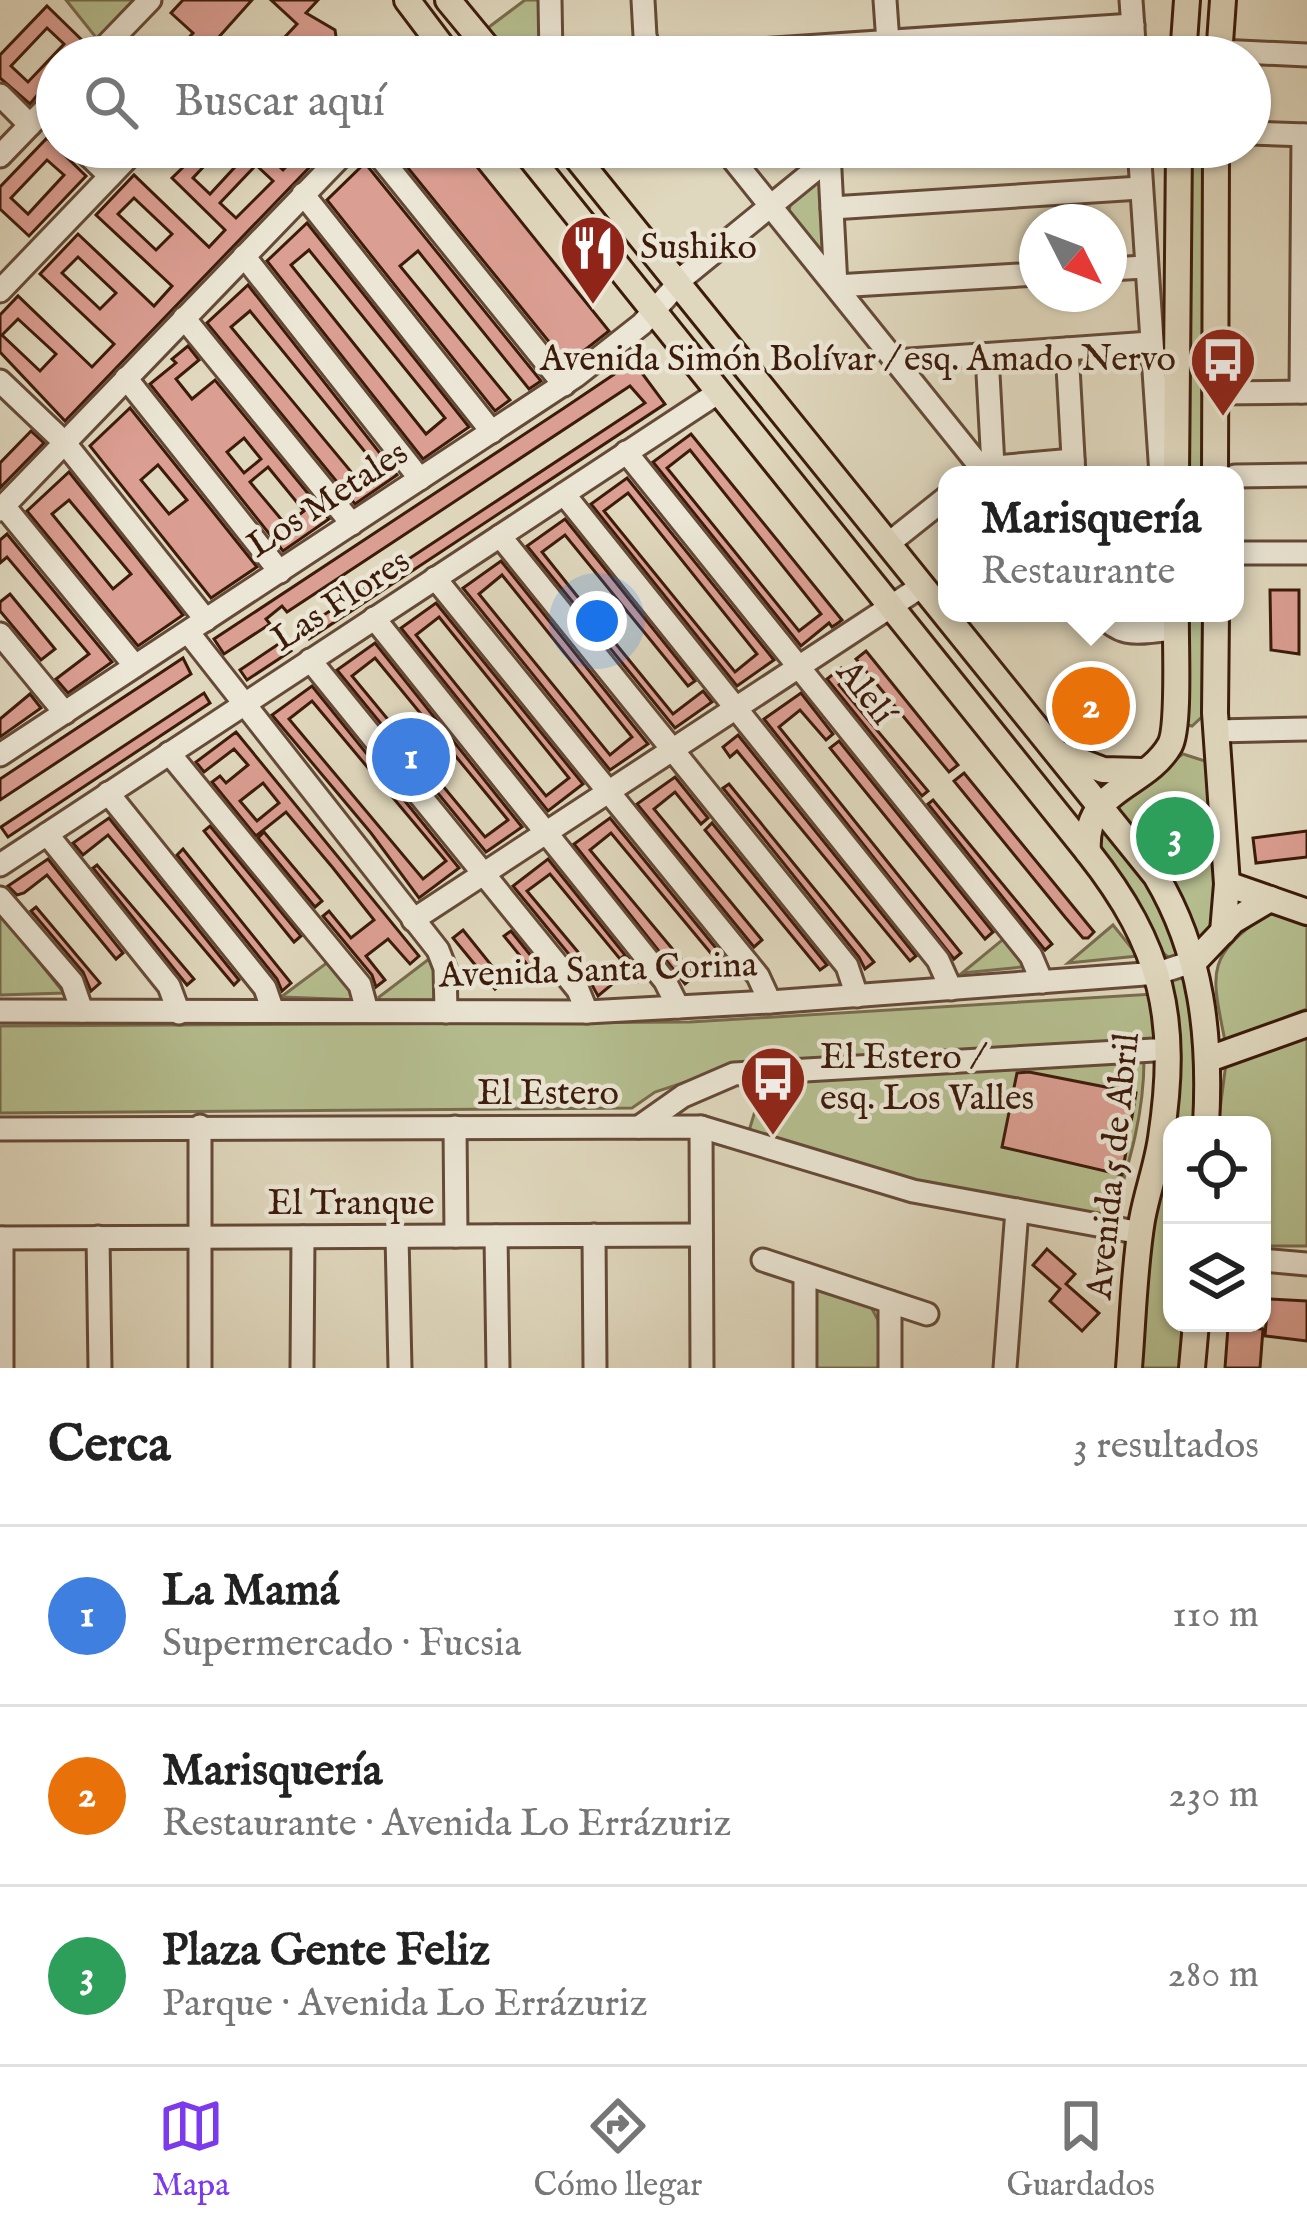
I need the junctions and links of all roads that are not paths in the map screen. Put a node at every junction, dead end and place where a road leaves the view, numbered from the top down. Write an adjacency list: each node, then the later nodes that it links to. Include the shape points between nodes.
1 (150, 0): 11 (street)
2 (407, 0): 12 (main road)
3 (448, 0): 13 (main road)
4 (550, 0): 14 (street)
5 (643, 0): 15 (street)
6 (885, 0): 16 (street)
7 (1131, 0): 10 (street)
8 (1187, 0): 19 (main road)
9 (1222, 0): 20 (main road)
10 (1133, 25): 17 (street); 18 (street)
11 (115, 36)
12 (434, 36)
13 (478, 36)
14 (551, 36)
15 (645, 36)
16 (887, 36)
17 (1044, 36)
18 (1134, 36)
19 (1184, 36)
20 (1220, 36)
21 (1271, 55): 22 (street)
22 (1307, 55)
23 (0, 95): 24 (street)
24 (36, 110)
25 (36, 125): 28 (street)
26 (1271, 134): 27 (street)
27 (1305, 135): 64 (street)
28 (0, 156)
29 (102, 168): 41 (street)
30 (118, 168): 41 (street)
31 (329, 168): 43 (street)
32 (389, 168): 61 (street)
33 (539, 168): 53 (main road, Avenida 5 de Abril)
34 (585, 168): 50 (main road)
35 (740, 168): 44 (street)
36 (815, 168): 44 (street, Los Metales)
37 (833, 168): 45 (street)
38 (1140, 168): 42 (street)
39 (1179, 168): 72 (main road)
40 (1216, 168): 63 (main road)
41 (110, 176): 52 (street)
42 (1140, 188): 45 (street); 47 (street)
43 (303, 194): 46 (street); 65 (street)
44 (771, 206): 50 (street, Los Metales); 51 (street)
45 (832, 208): 51 (street)
46 (244, 256): 54 (street); 76 (street)
47 (1145, 267): 48 (street); 55 (street)
48 (1127, 268)
49 (1019, 275): 51 (street)
50 (678, 284): 53 (street, Los Metales); 82 (main road)
51 (836, 286): 58 (street)
52 (0, 291)
53 (654, 311): 61 (street, Los Metales); 62 (main road, Avenida 5 de Abril)
54 (184, 318): 59 (street); 80 (street)
55 (1150, 343): 56 (street); 71 (street)
56 (1067, 349): 57 (street); 70 (street)
57 (987, 355): 58 (street); 69 (street)
58 (895, 361): 68 (street)
59 (127, 378): 66 (street); 85 (street)
60 (0, 381): 66 (street)
61 (565, 385): 65 (street, Los Metales)
62 (718, 392): 67 (street, Las Flores); 89 (main road, Avenida 5 de Abril)
63 (1214, 392): 64 (street); 73 (main road)
64 (1304, 392)
65 (492, 432): 76 (street, Los Metales)
66 (64, 442): 79 (street); 96 (street)
67 (626, 452): 77 (street, Las Flores); 100 (street, Alelí)
68 (980, 466)
69 (984, 466)
70 (1074, 466)
71 (1160, 466)
72 (1176, 466)
73 (1215, 466)
74 (1307, 475): 75 (street)
75 (1244, 476)
76 (420, 479): 80 (street, Los Metales)
77 (564, 494): 81 (street, Las Flores); 102 (street)
78 (938, 504): 82 (street)
79 (2, 508): 99 (street)
80 (352, 524): 85 (street, Los Metales)
81 (500, 536): 86 (street, Las Flores); 107 (street)
82 (888, 544): 87 (main road)
83 (1244, 553): 84 (street)
84 (1307, 553)
85 (280, 572): 96 (street, Los Metales)
86 (435, 578): 90 (street, Las Flores); 113 (street)
87 (922, 586): 88 (main road); 89 (street)
88 (938, 606)
89 (892, 608): 100 (street); 118 (main road, Avenida 5 de Abril)
90 (374, 618): 98 (street, Las Flores); 117 (street)
91 (951, 622): 108 (main road)
92 (1110, 622): 93 (street, via 1122,632)
93 (1160, 622)
94 (1175, 622): 106 (main road)
95 (1216, 622): 104 (main road)
96 (197, 626): 99 (street, Los Metales); 101 (street)
97 (0, 634): 103 (street)
98 (310, 661): 101 (street, Las Flores); 120 (street)
99 (135, 666): 103 (street, Los Metales)
100 (802, 667): 102 (street); 128 (street, Alelí, via 1031,956)
101 (242, 706): 109 (street, Las Flores); 125 (street)
102 (737, 709): 107 (street); 130 (street, via 944,967)
103 (64, 713): 110 (street, Los Metales)
104 (1215, 722): 105 (street); 106 (main road); 112 (main road)
105 (1307, 729)
106 (1171, 737): 111 (main road); 112 (main road)
107 (673, 750): 113 (street); 131 (street, via 847,966)
108 (1056, 750): 111 (main road, via 1103,770); 115 (main road)
109 (170, 753): 114 (street, Las Flores); 137 (street, via 360,985)
110 (0, 755)
111 (1142, 771): 115 (main road)
112 (1218, 773): 121 (main road)
113 (609, 793): 117 (street); 132 (street, via 763,982)
114 (108, 794): 116 (street, Las Flores); 136 (street, via 265,988)
115 (1100, 806): 118 (main road); 127 (main road, via 1156,876)
116 (46, 834): 119 (street, Las Flores); 140 (street, via 173,992)
117 (547, 834): 120 (street); 133 (street)
118 (1088, 852): 129 (main road, Avenida 5 de Abril, via 1136,923)
119 (0, 865)
120 (483, 874): 125 (street); 139 (street, via 578,990)
121 (1227, 884): 123 (main road); 126 (main road)
122 (0, 898): 135 (street, via 71,982)
123 (1270, 899): 124 (main road); 126 (main road)
124 (1307, 912)
125 (413, 920): 138 (street, via 442,958)
126 (1223, 932): 127 (main road)
127 (1195, 961): 129 (street, Avenida Santa Corina); 143 (main road)
128 (1042, 982): 129 (street, Avenida Santa Corina); 130 (street, Avenida Santa Corina)
129 (1161, 982): 151 (main road, Avenida 5 de Abril, via 1165,1108)
130 (951, 989): 131 (street, Avenida Santa Corina)
131 (857, 996): 132 (street, Avenida Santa Corina)
132 (770, 1002): 133 (street, Avenida Santa Corina)
133 (678, 1007): 139 (street, Avenida Santa Corina)
134 (0, 1011): 135 (street, Avenida Santa Corina)
135 (82, 1011): 140 (street, Avenida Santa Corina)
136 (274, 1011): 137 (street, Avenida Santa Corina); 140 (street, Avenida Santa Corina)
137 (368, 1011): 138 (street, Avenida Santa Corina)
138 (446, 1012): 139 (street, Avenida Santa Corina)
139 (586, 1012)
140 (179, 1013)
141 (1307, 1024): 143 (main road)
142 (1154, 1050): 147 (street, El Estero, via 734,1074)
143 (1209, 1059): 144 (main road)
144 (1206, 1116)
145 (200, 1126): 146 (street, El Estero); 149 (street, El Estero); 160 (street)
146 (455, 1127): 147 (street, El Estero); 155 (street)
147 (638, 1127): 148 (street)
148 (701, 1127): 150 (street, via 913,1191); 153 (street)
149 (0, 1129)
150 (1017, 1210): 151 (street); 178 (street)
151 (1141, 1233): 179 (main road, Avenida 5 de Abril)
152 (594, 1235): 153 (street, El Tranque); 156 (street, El Tranque); 174 (street)
153 (701, 1235): 175 (street)
154 (398, 1236): 155 (street, El Tranque); 157 (street, El Tranque); 172 (street)
155 (456, 1236): 156 (street, El Tranque)
156 (496, 1236): 173 (street)
157 (303, 1237): 160 (street, El Tranque); 171 (street)
158 (1, 1238): 159 (street, El Tranque); 168 (street)
159 (98, 1238): 160 (street, El Tranque); 169 (street)
160 (200, 1238): 170 (street)
161 (763, 1260): 164 (street)
162 (1271, 1261): 163 (street)
163 (1307, 1264)
164 (805, 1274): 165 (street); 176 (street)
165 (890, 1302): 166 (street); 177 (street)
166 (927, 1314)
167 (1195, 1332): 180 (main road)
168 (2, 1368)
169 (100, 1368)
170 (200, 1368)
171 (302, 1368)
172 (400, 1368)
173 (498, 1368)
174 (595, 1368)
175 (702, 1368)
176 (806, 1368)
177 (890, 1368)
178 (1005, 1368)
179 (1129, 1368)
180 (1192, 1368)

